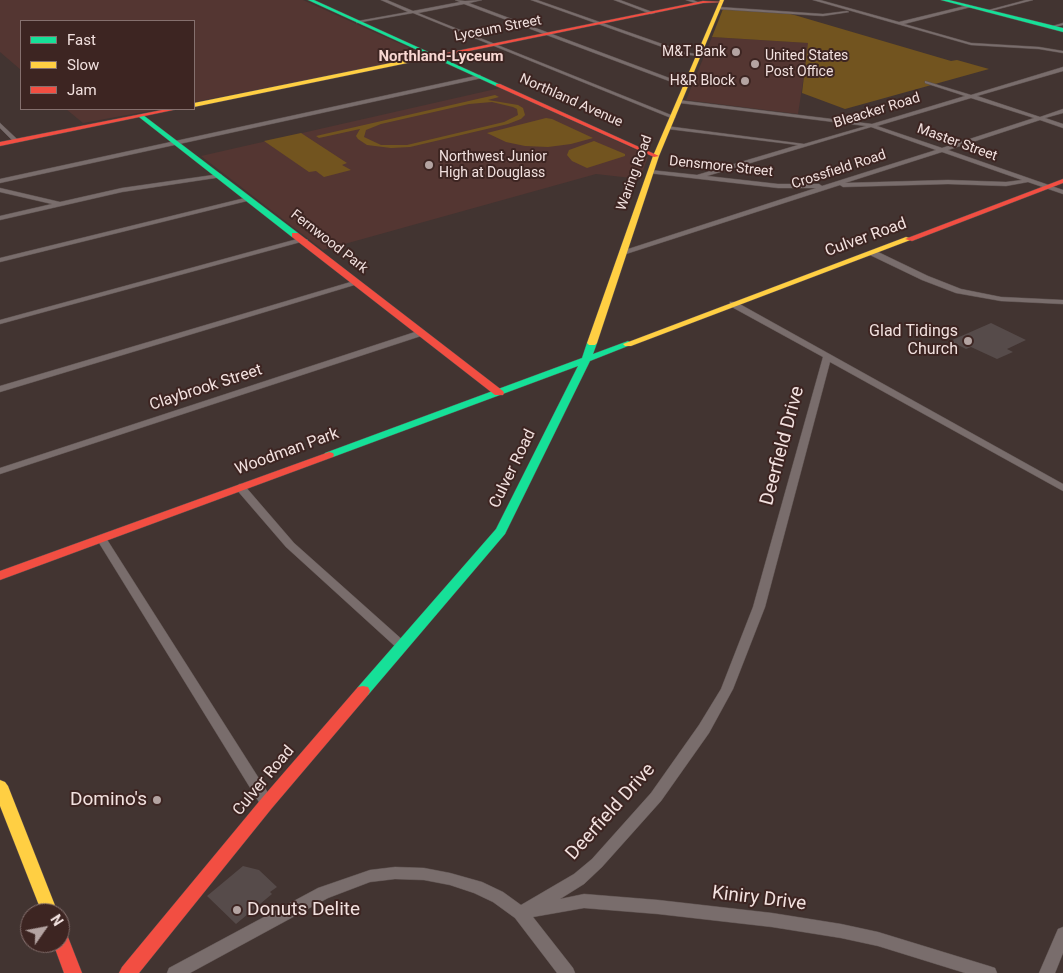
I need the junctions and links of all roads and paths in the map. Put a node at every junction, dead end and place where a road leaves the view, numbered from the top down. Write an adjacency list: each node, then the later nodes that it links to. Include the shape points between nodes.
1 (310, 0): 18 (street, Northland Avenue)
2 (382, 0): 16 (street)
3 (457, 0): 11 (street)
4 (480, 0): 11 (street)
5 (533, 0): 19 (street)
6 (616, 0): 17 (street)
7 (815, 0): 14 (street)
8 (943, 0): 13 (street)
9 (1031, 0): 15 (street)
10 (693, 2): 12 (street, Lyceum Street); 17 (street, Lyceum Street)
11 (465, 3): 16 (street); 23 (street)
12 (720, 3): 14 (street, via 823,15); 26 (street, Waring Road)
13 (969, 6): 15 (street); 20 (street)
14 (850, 11): 20 (street)
15 (986, 11): 22 (street)
16 (412, 12): 18 (street); 24 (street)
17 (653, 13): 19 (street, Lyceum Street)
18 (358, 22): 27 (street, Northland Avenue)
19 (600, 24): 23 (street, Lyceum Street); 26 (street)
20 (896, 24): 25 (street, via 977,46)
21 (1063, 24): 22 (street)
22 (1057, 29)
23 (548, 34): 24 (street, Lyceum Street); 31 (street)
24 (493, 45): 27 (street, Lyceum Street); 39 (street)
25 (1063, 52)
26 (698, 55): 31 (street, Waring Road)
27 (435, 57): 29 (street, Northland Avenue); 34 (street, Lyceum Street)
28 (1063, 68): 32 (street, Bleacker Road)
29 (480, 77): 44 (street); 48 (street, Northland Avenue)
30 (927, 82): 32 (street)
31 (686, 84): 33 (street, Waring Road)
32 (969, 96): 38 (street); 41 (street, Bleacker Road)
33 (680, 101): 39 (street, Waring Road); 41 (street, Master Street)
34 (195, 105)
35 (170, 110): 37 (street)
36 (1063, 111): 38 (street, Crossfield Road)
37 (141, 116): 43 (street); 44 (street, Fernwood Park)
38 (1040, 118): 42 (street); 47 (street, Crossfield Road)
39 (670, 122): 46 (street); 48 (street, Waring Road)
40 (0, 125): 43 (street)
41 (871, 125): 46 (street, Bleacker Road); 47 (street, Master Street)
42 (1063, 126)
43 (16, 141): 45 (street)
44 (176, 143): 50 (street, Fernwood Park); 52 (street)
45 (0, 144)
46 (806, 145): 51 (street, Bleacker Road)
47 (941, 150): 53 (street, Master Street); 55 (street, Crossfield Road)
48 (656, 156): 49 (street, Waring Road)
49 (650, 172): 51 (street, Densmore Street); 63 (street, Waring Road)
50 (220, 176): 59 (street, Fernwood Park); 60 (street, via 149,185)
51 (698, 177): 55 (street, Densmore Street, via 778,186)
52 (0, 181)
53 (1028, 181): 55 (street, Densmore Street); 56 (street, Master Street)
54 (1063, 181): 56 (street, Culver Road)
55 (831, 186): 63 (street, Crossfield Road)
56 (1047, 188): 58 (street, Master Street); 64 (street, Culver Road)
57 (0, 190): 60 (street)
58 (1063, 192)
59 (249, 199): 62 (street, Fernwood Park); 65 (street)
60 (61, 204): 61 (street)
61 (0, 218)
62 (304, 240): 66 (street, Fernwood Park); 69 (street)
63 (623, 252): 72 (street, Waring Road)
64 (873, 253): 67 (street, via 959,291 1000,299); 68 (street, Culver Road)
65 (0, 260)
66 (357, 284): 70 (street, Fernwood Park); 73 (street)
67 (1063, 302)
68 (733, 304): 71 (street); 72 (street, Culver Road)
69 (0, 322)
70 (421, 332): 74 (street, Fernwood Park); 75 (street, Claybrook Street)
71 (828, 357): 77 (street); 84 (street, Deerfield Drive, via 759,607 727,689 704,729 656,797 597,863 557,894)
72 (586, 360): 74 (street, Woodman Park); 80 (street, Culver Road, via 501,530)
73 (0, 390)
74 (499, 393): 76 (street, Woodman Park)
75 (0, 471)
76 (240, 487): 78 (street, Woodman Park); 80 (street, via 290,545)
77 (1063, 488)
78 (101, 538): 79 (street, Woodman Park); 82 (street)
79 (0, 576)
80 (402, 646): 82 (street, Culver Road)
81 (0, 786): 83 (street)
82 (267, 802): 88 (street, Culver Road)
83 (46, 903)
84 (520, 913): 89 (street, via 491,894 450,878 418,874 370,876 323,892); 90 (street); 91 (street, Kiniry Drive, via 584,901 772,920 878,939)
85 (1063, 934): 92 (street)
86 (66, 953): 87 (street)
87 (74, 973)
88 (128, 973)
89 (175, 973)
90 (567, 973)
91 (989, 973)
92 (1047, 973)

